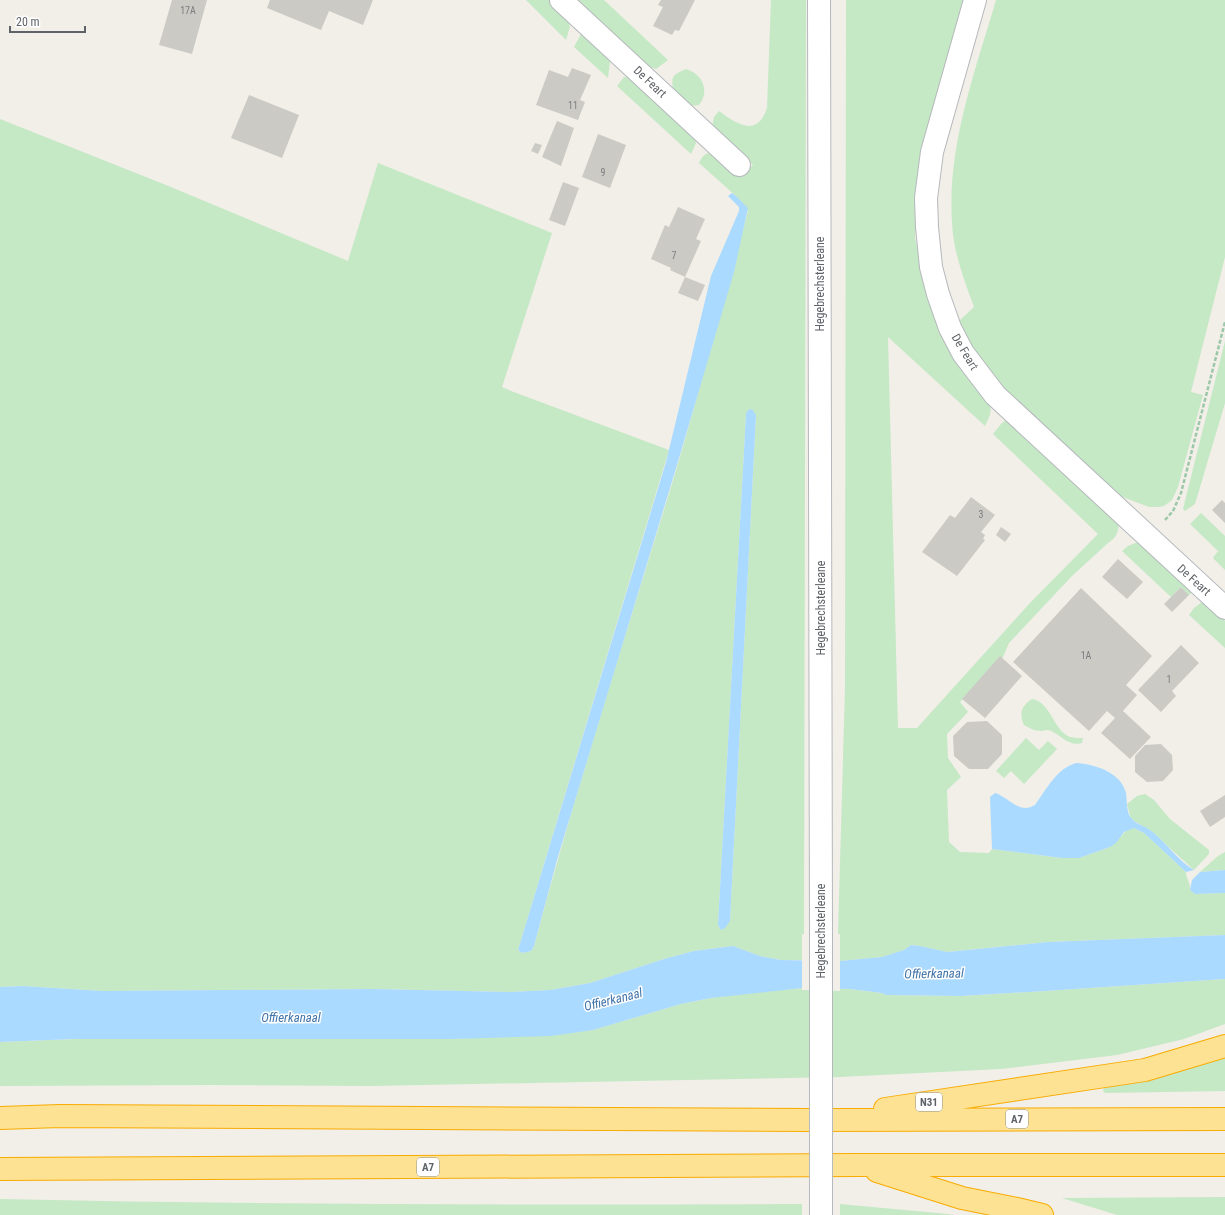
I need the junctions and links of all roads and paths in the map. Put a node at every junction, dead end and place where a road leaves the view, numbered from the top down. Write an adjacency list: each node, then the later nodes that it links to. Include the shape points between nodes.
1 (561, 0): 4 (street, De Feart)
2 (819, 0): 15 (street, Hegebrechsterleane, bridge)
3 (975, 0): 6 (street, De Feart, via 932,152 928,176 927,227 931,267 938,294 950,328 963,353 995,395)
4 (739, 165)
5 (1225, 322): 6 (path, via 1182,494 1173,511)
6 (1149, 538): 7 (street, De Feart)
7 (1225, 608)
8 (1225, 1046): 11 (highway, N31, via 1145,1070)
9 (0, 1118): 11 (highway, A7, via 68,1116)
10 (1225, 1119): 11 (highway, A7)
11 (808, 1120)
12 (856, 1165): 13 (highway, A7); 14 (highway, A7); 16 (highway, A7, via 962,1198)
13 (1225, 1165)
14 (0, 1169)
15 (821, 1215)
16 (1042, 1215)

